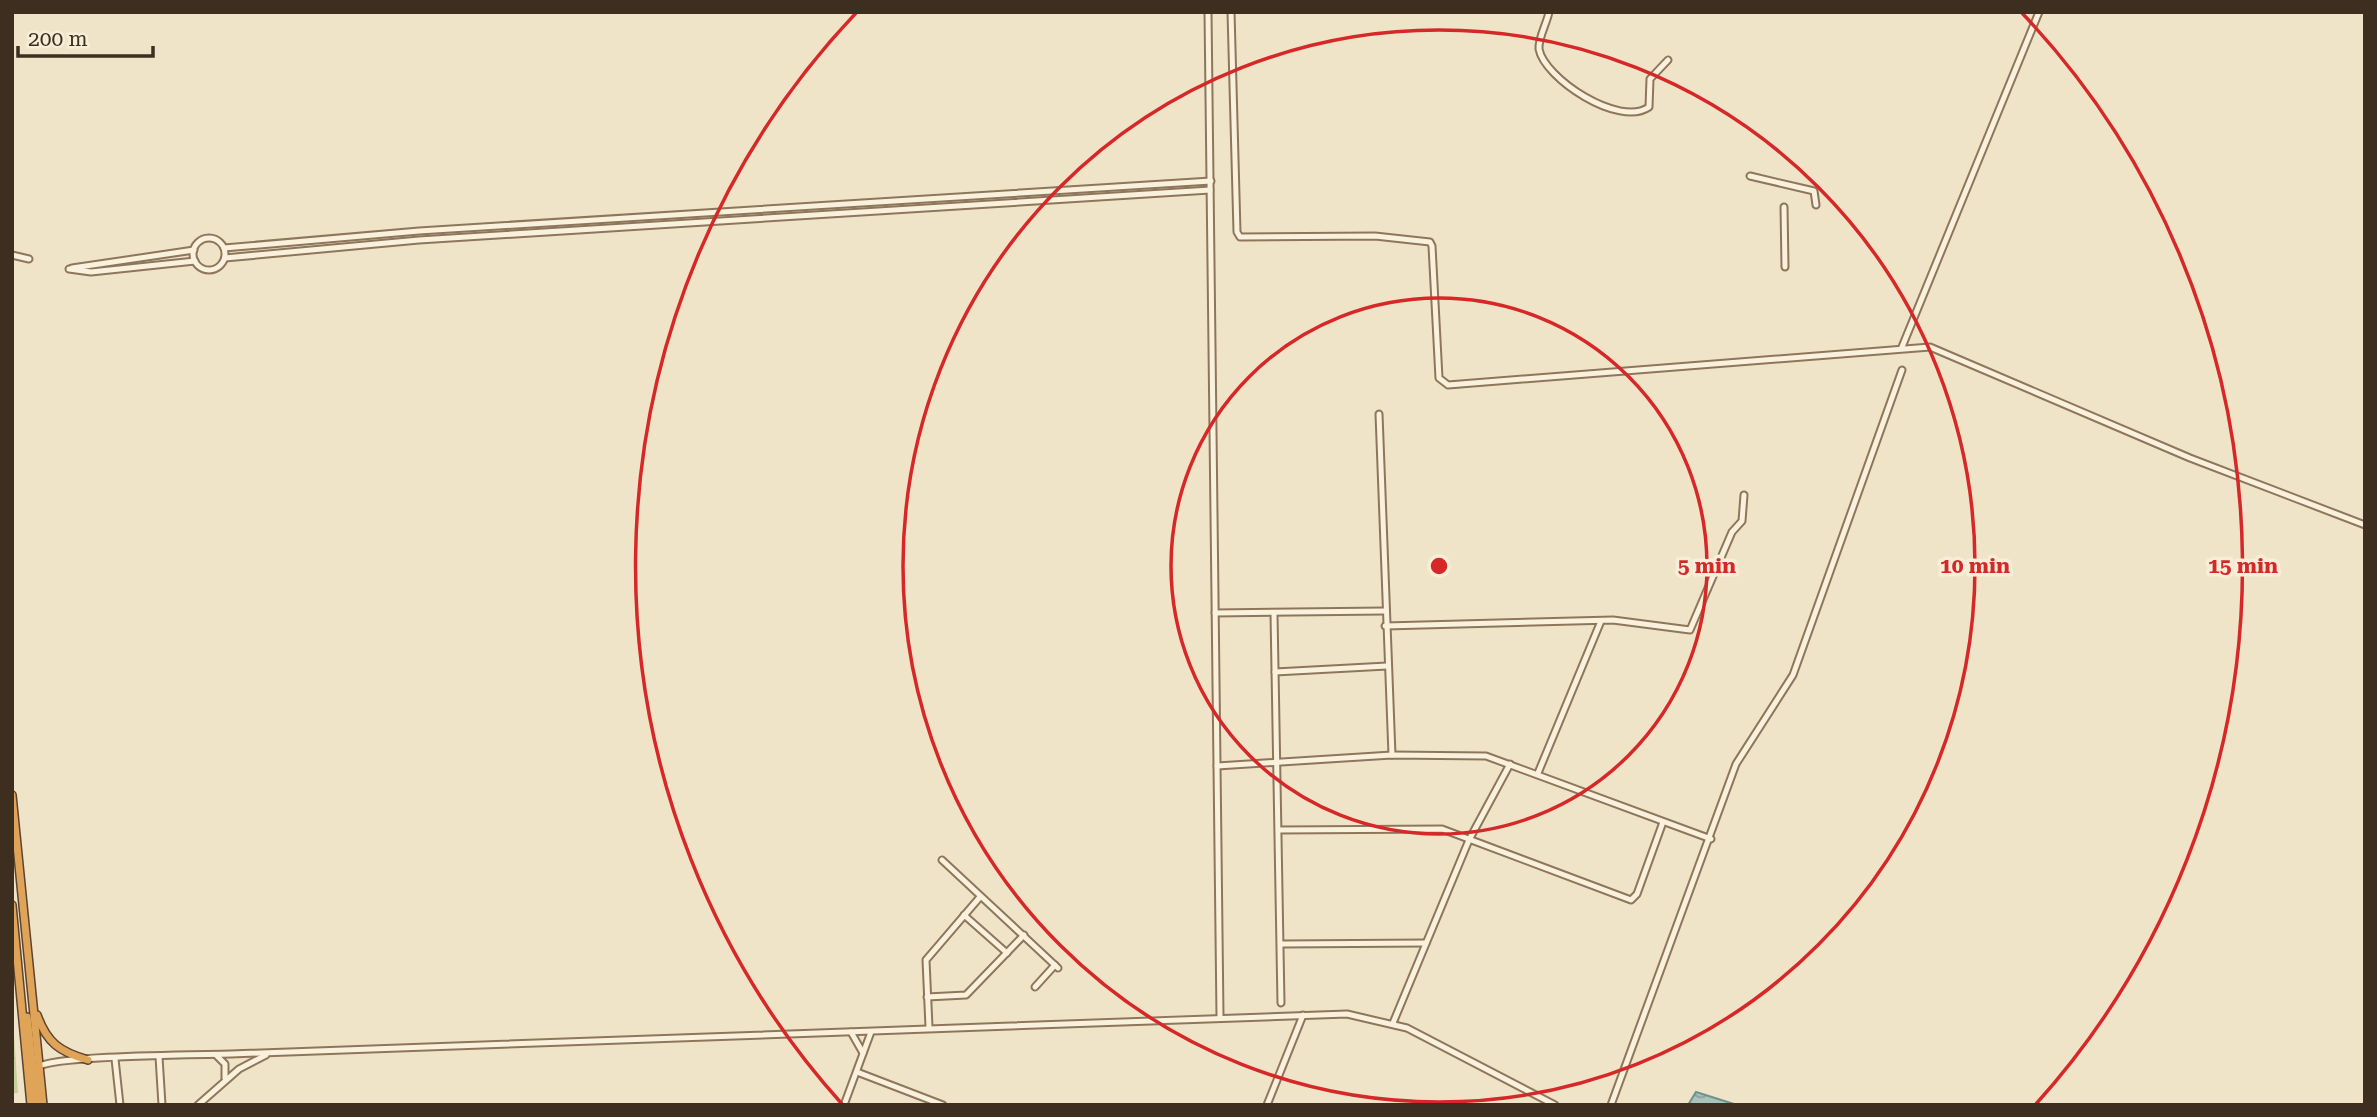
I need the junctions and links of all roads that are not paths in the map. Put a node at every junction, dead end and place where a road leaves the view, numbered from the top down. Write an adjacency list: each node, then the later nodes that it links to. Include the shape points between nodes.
1 (1208, 12): 7 (street)
2 (1231, 12): 18 (street, via 1237,232 1240,237 1375,236 1430,242 1439,378 1448,385)
3 (1549, 12): 5 (street, via 1540,44 1542,56 1564,82 1608,110 1631,113 1649,107 1650,79)
4 (2039, 12): 18 (street)
5 (1668, 60)
6 (1750, 176): 9 (street, via 1814,191)
7 (1211, 181): 8 (street); 11 (street, via 419,231)
8 (1210, 190): 14 (street, via 419,240); 24 (street)
9 (1816, 205)
10 (1784, 207): 17 (street)
11 (224, 248): 12 (street, via 211,238 200,241); 14 (street)
12 (194, 250): 16 (street); 16 (street, via 69,269 91,272)
13 (12, 255): 15 (street)
14 (225, 258): 16 (street, via 208,270)
15 (29, 259)
16 (195, 261)
17 (1785, 267)
18 (1902, 347): 22 (street, via 1941,349 1984,372 2177,453)
19 (1902, 370): 38 (street, via 1793,675 1736,764)
20 (1379, 414): 23 (street)
21 (1744, 495): 26 (street, via 1742,521 1732,532 1690,630)
22 (2365, 526)
23 (1384, 611): 25 (street); 27 (street)
24 (1215, 613): 25 (street); 33 (street)
25 (1273, 614): 29 (street)
26 (1601, 621): 27 (street); 34 (street)
27 (1385, 626): 28 (street)
28 (1387, 666): 29 (street); 30 (street)
29 (1275, 672): 31 (street)
30 (1392, 755): 31 (street); 32 (street, via 1486,756)
31 (1277, 761): 33 (street); 37 (street)
32 (1510, 764): 34 (street); 39 (street)
33 (1217, 766): 54 (street)
34 (1538, 773): 36 (street)
35 (12, 795): 51 (highway)
36 (1663, 822): 38 (street); 39 (street, via 1631,900)
37 (1279, 830): 39 (street, via 1413,827 1442,829); 46 (street)
38 (1711, 839): 79 (street)
39 (1469, 841): 45 (street)
40 (942, 860): 41 (street)
41 (981, 897): 43 (street); 44 (street)
42 (12, 905): 49 (highway)
43 (964, 915): 47 (street); 50 (street, via 926,960)
44 (1024, 935): 47 (street); 48 (street, via 1057,967)
45 (1426, 943): 46 (street); 55 (street)
46 (1282, 944): 52 (street)
47 (1007, 953): 50 (street, via 966,995)
48 (1035, 987)
49 (20, 997): 67 (highway); 69 (highway)
50 (927, 997): 56 (street)
51 (33, 1003): 64 (highway, via 54,1046); 65 (highway)
52 (1281, 1003)
53 (1303, 1015): 54 (street); 55 (street, via 1347,1014); 77 (street)
54 (1220, 1016): 56 (street)
55 (1393, 1023): 78 (street)
56 (929, 1027): 58 (street)
57 (851, 1032): 58 (street); 59 (street); 60 (street)
58 (871, 1032): 60 (street)
59 (269, 1053): 61 (street); 68 (street)
60 (863, 1053): 66 (street)
61 (214, 1055): 62 (street); 68 (street, via 228,1070)
62 (159, 1058): 63 (street); 73 (street)
63 (116, 1059): 64 (street); 72 (street)
64 (88, 1060): 65 (street)
65 (40, 1064): 67 (street); 71 (highway)
66 (858, 1072): 75 (street); 76 (street)
67 (33, 1074): 70 (highway)
68 (221, 1084): 74 (street)
69 (31, 1105)
70 (37, 1105)
71 (43, 1105)
72 (120, 1105)
73 (162, 1105)
74 (198, 1105)
75 (844, 1105)
76 (943, 1105)
77 (1267, 1105)
78 (1555, 1105)
79 (1611, 1105)

